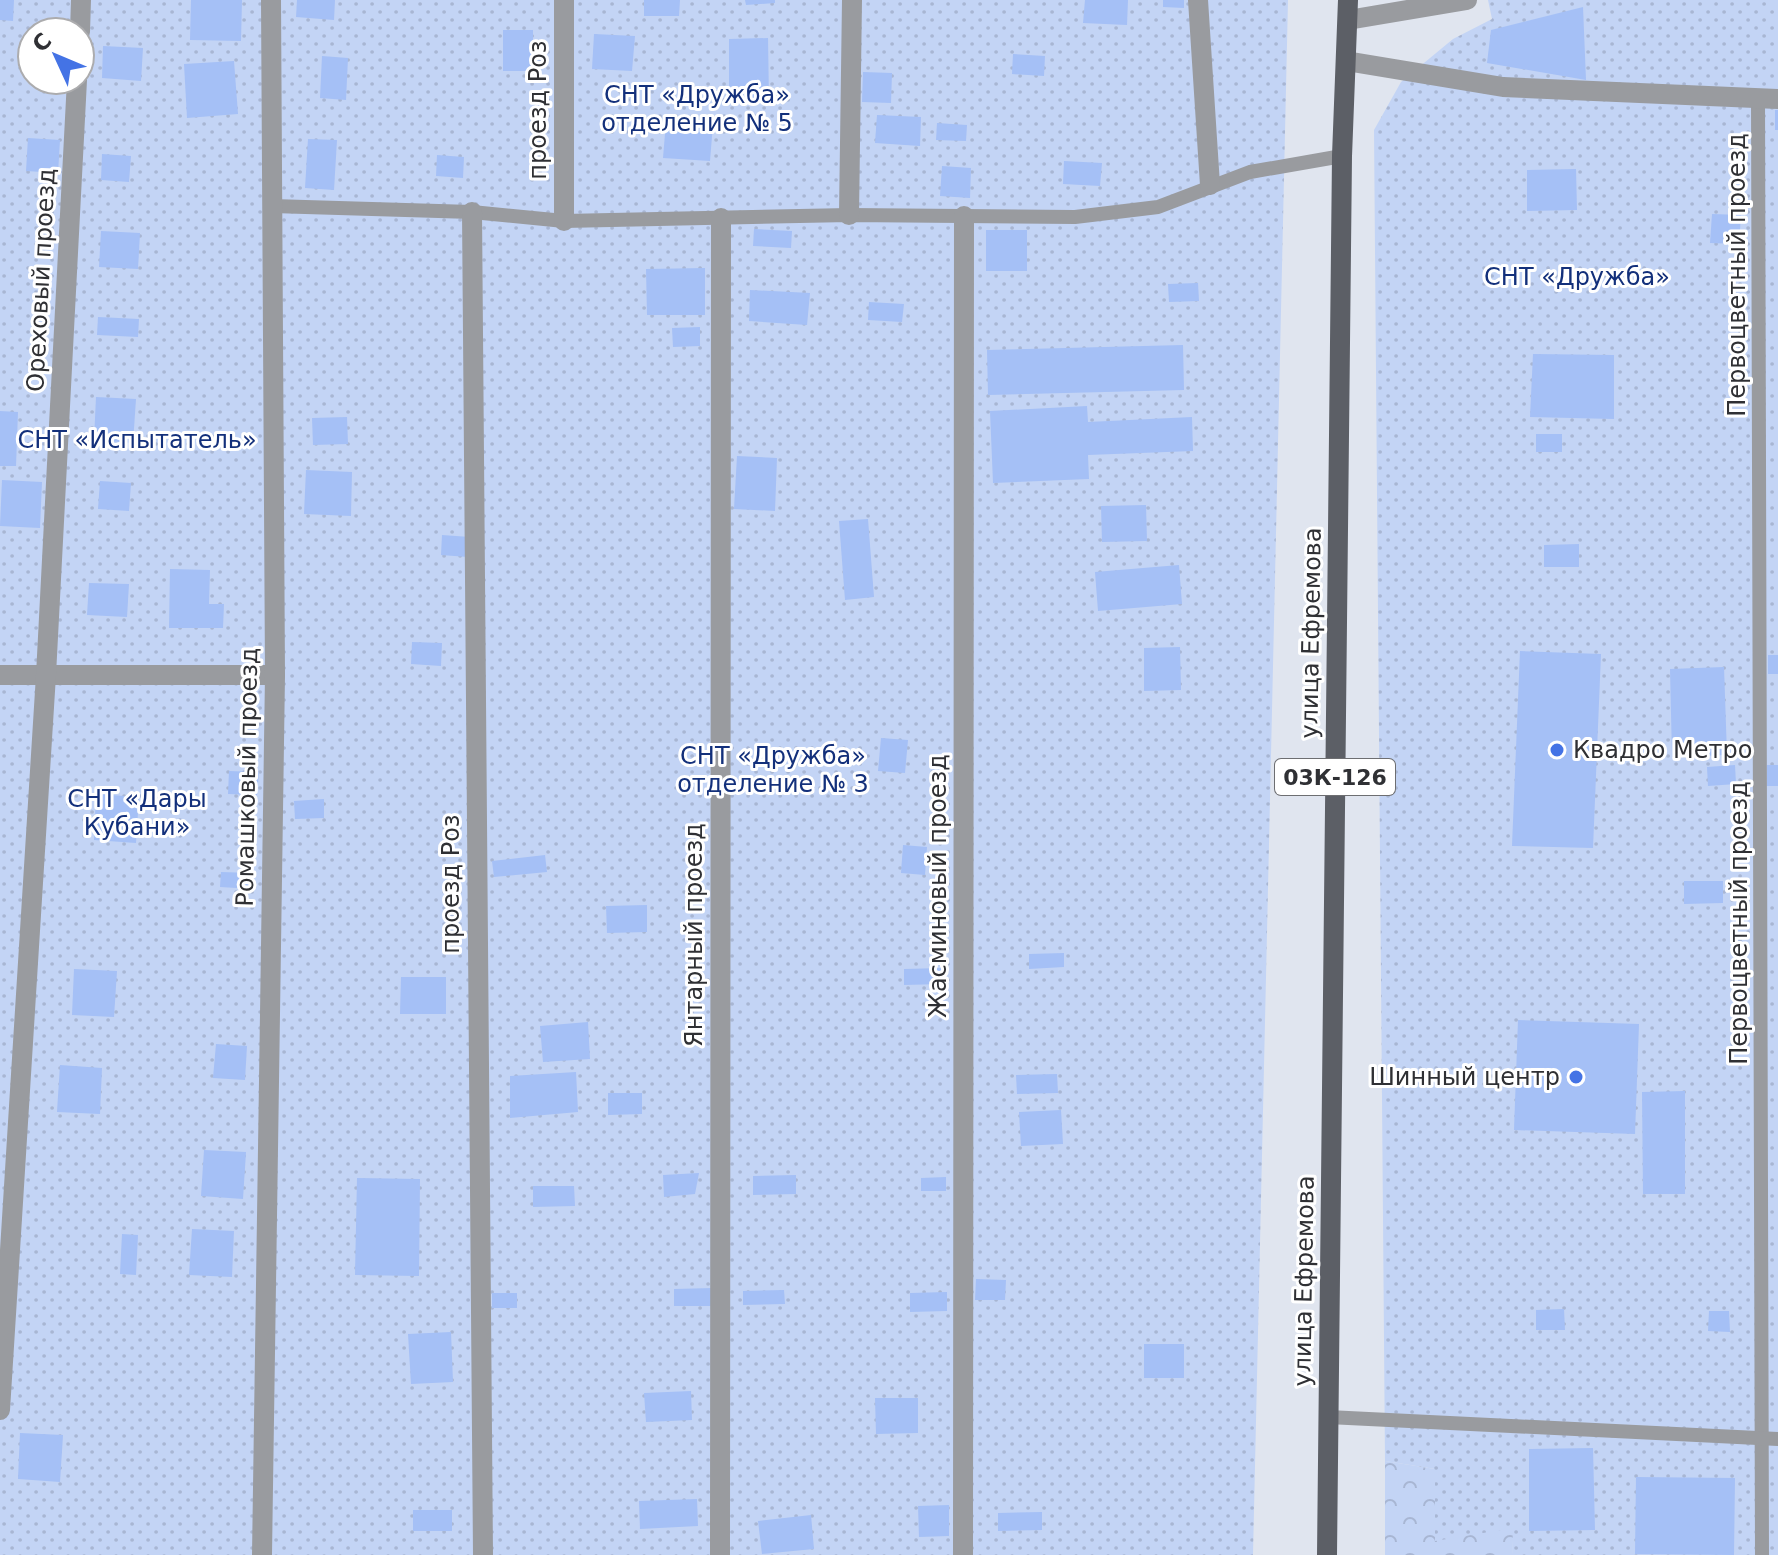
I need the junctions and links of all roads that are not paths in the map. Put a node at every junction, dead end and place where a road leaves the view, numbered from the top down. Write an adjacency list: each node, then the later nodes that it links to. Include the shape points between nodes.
1 (271, 0): 12 (street, Ромашковый проезд)
2 (564, 0): 17 (street, проезд Роз)
3 (852, 0): 14 (street)
4 (1198, 0): 11 (street)
5 (1458, 1): 6 (street)
6 (1348, 10): 7 (main road, улица Ефремова / 03К-126)
7 (1346, 61): 9 (street, via 1503,87); 10 (main road, улица Ефремова / 03К-126)
8 (76, 96): 19 (street, Ореховый проезд)
9 (1768, 99): 23 (lane, Первоцветный проезд)
10 (1342, 156): 11 (lane, via 1250,172); 22 (main road, улица Ефремова / 03К-126)
11 (1210, 185): 15 (lane, via 1158,207 1075,217)
12 (272, 206): 13 (lane); 20 (street, Ромашковый проезд)
13 (472, 212): 17 (lane); 26 (street, проезд Роз)
14 (849, 215): 15 (lane); 16 (lane)
15 (964, 216): 28 (street, Жасминовый проезд)
16 (721, 218): 17 (lane); 27 (street, Янтарный проезд)
17 (564, 221)
18 (0, 675): 19 (street)
19 (46, 675): 20 (street); 21 (street, Ореховый проезд)
20 (275, 675): 25 (street, Ромашковый проезд)
21 (0, 1410)
22 (1328, 1417): 23 (lane); 29 (main road, улица Ефремова / 03К-126)
23 (1762, 1439): 24 (lane); 30 (lane, Первоцветный проезд)
24 (1778, 1439)
25 (262, 1555)
26 (483, 1555)
27 (720, 1555)
28 (963, 1555)
29 (1327, 1555)
30 (1762, 1555)

